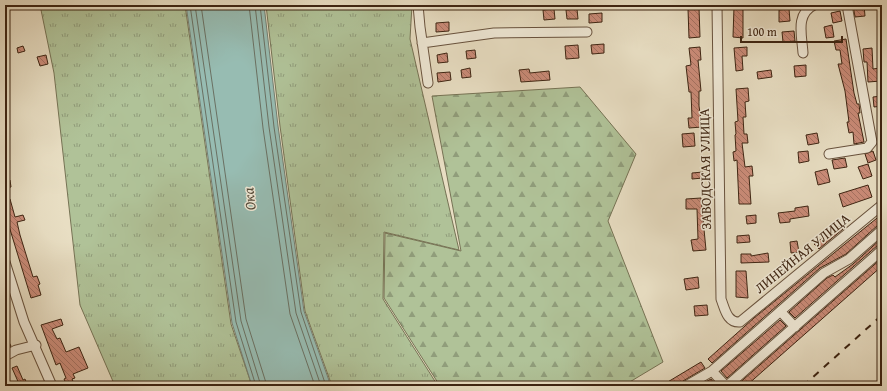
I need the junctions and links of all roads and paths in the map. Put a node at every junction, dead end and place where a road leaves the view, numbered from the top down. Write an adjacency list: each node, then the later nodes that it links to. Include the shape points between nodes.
1 (418, 5): 6 (street)
2 (717, 5): 15 (street, ЗАВОДСКАЯ УЛИЦА, via 721,299 730,320)
3 (814, 5): 7 (street, via 803,13 800,20)
4 (847, 5): 9 (street, via 872,139 867,148)
5 (587, 32): 6 (street, via 494,32)
6 (422, 44): 8 (street)
7 (803, 53)
8 (428, 83)
9 (828, 154)
10 (882, 205): 15 (street, ЛИНЕЙНАЯ УЛИЦА)
11 (882, 230): 14 (street, via 849,259 824,273)
12 (882, 250): 16 (street)
13 (5, 262): 17 (street, via 24,322)
14 (781, 312): 16 (street); 19 (street)
15 (740, 322)
16 (795, 327): 22 (street)
17 (36, 345): 18 (street); 20 (street)
18 (5, 356)
19 (712, 371): 21 (street); 22 (street)
20 (52, 386)
21 (686, 386)
22 (726, 386)

